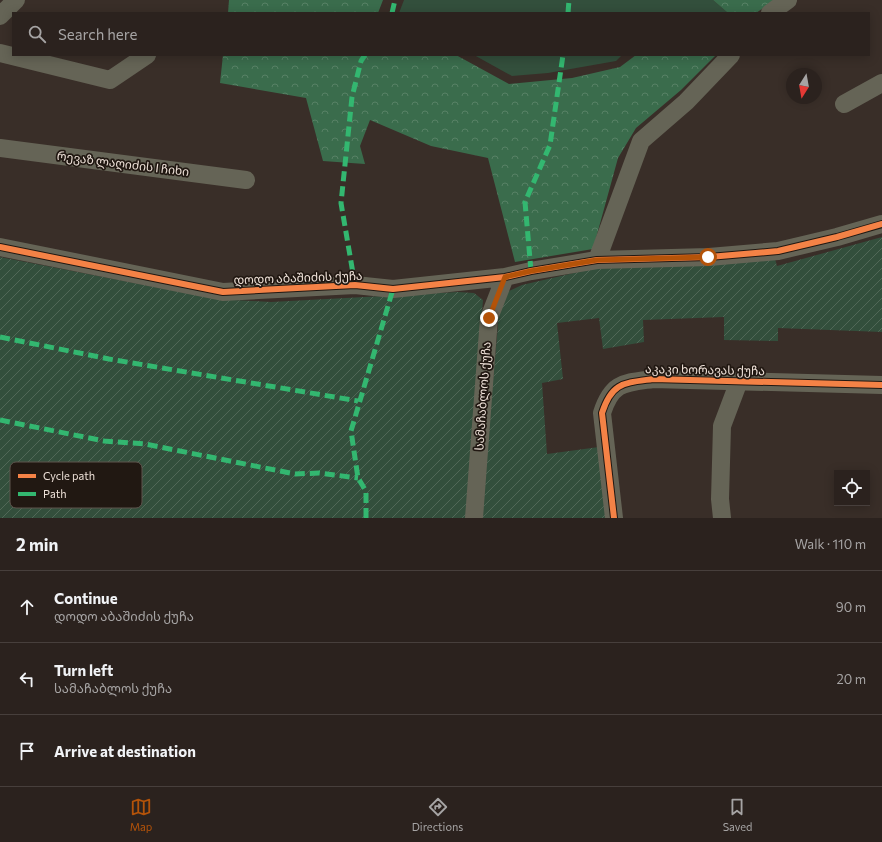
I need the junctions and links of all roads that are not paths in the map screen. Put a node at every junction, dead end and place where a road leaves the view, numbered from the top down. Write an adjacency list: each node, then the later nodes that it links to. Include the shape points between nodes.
1 (16, 0): 4 (street)
2 (788, 0): 3 (street)
3 (771, 12)
4 (0, 16)
5 (0, 53): 7 (street)
6 (12, 56): 8 (street, via 110,80)
7 (12, 56)
8 (146, 56)
9 (730, 56): 16 (street, via 686,102 641,141)
10 (882, 83): 11 (street)
11 (844, 104)
12 (0, 148): 13 (street, რევაზ ლაღიძის I ჩიხი)
13 (246, 180)
14 (882, 224): 16 (street, დოდო აბაშიძის ქუჩა, via 778,251 708,257)
15 (0, 247): 17 (street, დოდო აბაშიძის ქუჩა, via 224,292 355,285 393,289)
16 (597, 260): 17 (street, დოდო აბაშიძის ქუჩა)
17 (505, 277): 20 (street, სამაჩაბლოს ქუჩა, via 489,318)
18 (739, 381): 19 (street, აკაკი ხორავას ქუჩა); 21 (street, აკაკი ხორავას ქუჩა, via 653,379 623,383 608,397 602,413); 22 (street, via 722,426)
19 (882, 385)
20 (474, 518)
21 (614, 518)
22 (722, 518)

